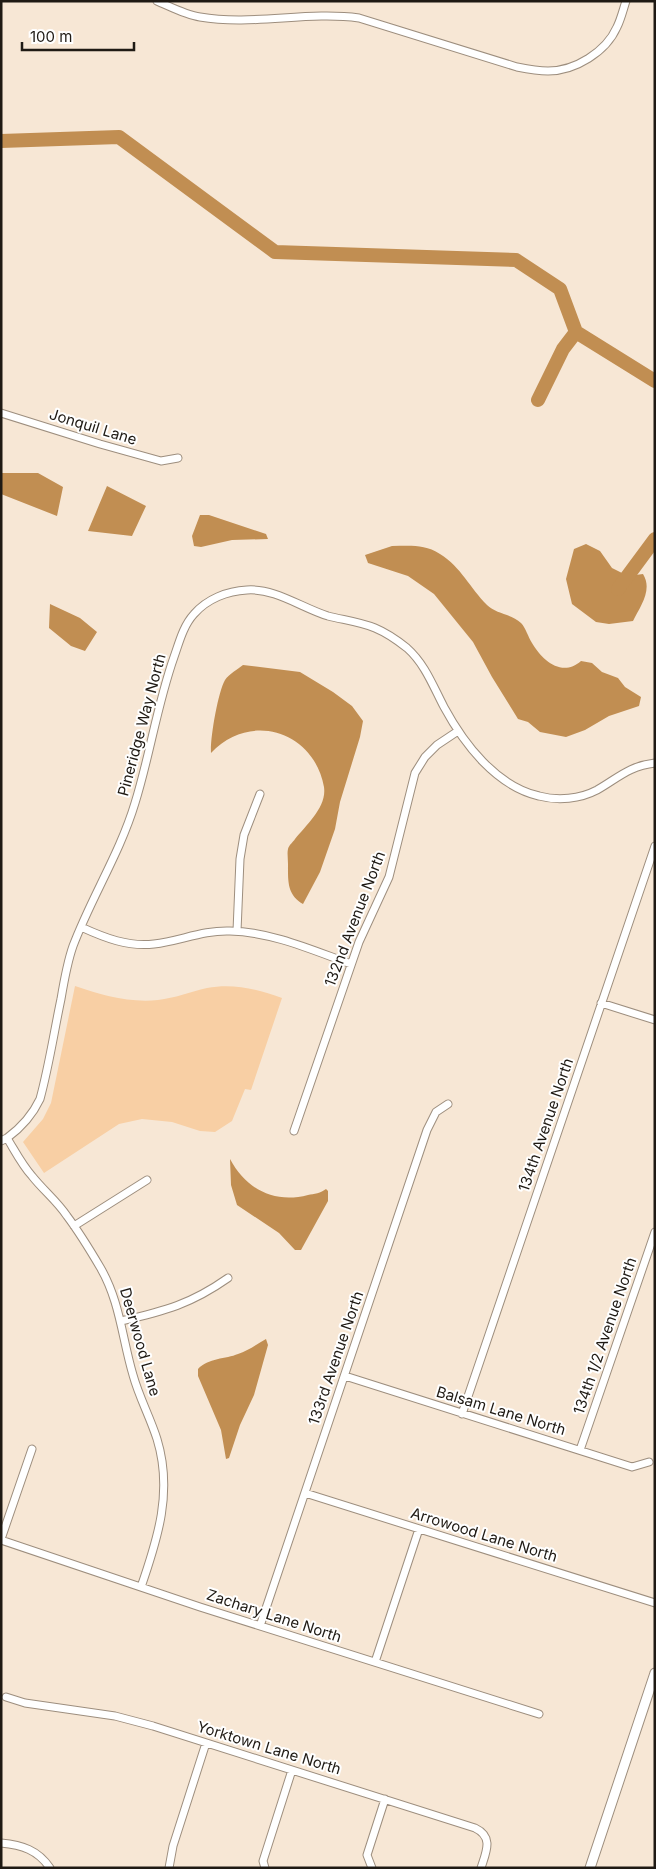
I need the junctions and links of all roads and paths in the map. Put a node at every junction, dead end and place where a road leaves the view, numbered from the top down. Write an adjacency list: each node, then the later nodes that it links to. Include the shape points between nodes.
1 (157, 1): 2 (street, via 198,17 231,20 336,15 359,18 535,71 567,68 595,53 617,28)
2 (626, 1)
3 (1, 413): 4 (street, Jonquil Lane, via 161,461)
4 (178, 458)
5 (458, 730): 6 (street, Pineridge Way North, via 499,776 525,792 542,797 576,797 595,791 626,771); 9 (street, Pineridge Way North, via 418,660 385,633 261,591 234,591 212,600 194,614 179,642 157,713 135,805); 11 (street, 132nd Avenue North, via 437,745 415,773 389,877)
6 (655, 763)
7 (260, 794): 10 (street, via 244,835)
8 (655, 846): 12 (street, 134th Avenue North)
9 (81, 927): 10 (street, via 107,939 141,945 209,932); 16 (street, Pineridge Way North, via 66,969 40,1099 21,1127)
10 (237, 931): 11 (street, via 272,937)
11 (351, 964): 15 (street, 132nd Avenue North)
12 (602, 1003): 13 (street); 23 (street, 134th Avenue North)
13 (655, 1020)
14 (448, 1104): 22 (street, 133rd Avenue North, via 436,1112 427,1130)
15 (294, 1132)
16 (4, 1139): 18 (street, Deerwood Lane)
17 (147, 1180): 18 (street)
18 (74, 1226): 21 (street, Deerwood Lane, via 111,1288)
19 (655, 1232): 25 (street, 134th 1/2 Avenue North)
20 (228, 1278): 21 (street, via 200,1297 156,1313)
21 (121, 1321): 30 (street, Deerwood Lane, via 132,1374 157,1441 163,1468 162,1516)
22 (344, 1376): 23 (street, Balsam Lane North); 27 (street, 133rd Avenue North)
23 (462, 1414): 25 (street, Balsam Lane North)
24 (32, 1449): 29 (street)
25 (580, 1450): 26 (street, Balsam Lane North, via 632,1467)
26 (649, 1462)
27 (305, 1493): 28 (street, Arrowood Lane North); 32 (street, 133rd Avenue North)
28 (419, 1529): 31 (street, Arrowood Lane North); 33 (street)
29 (1, 1540): 30 (street, Zachary Lane North)
30 (142, 1587): 32 (street, Zachary Lane North)
31 (655, 1603)
32 (260, 1626): 33 (street, Zachary Lane North)
33 (375, 1662): 36 (street, Zachary Lane North)
34 (655, 1673): 46 (street)
35 (6, 1697): 37 (street, Yorktown Lane North, via 42,1706 115,1716)
36 (539, 1714)
37 (206, 1743): 38 (street, Yorktown Lane North); 42 (street)
38 (292, 1770): 39 (street, Yorktown Lane North); 43 (street, via 263,1860)
39 (385, 1799): 44 (street, via 367,1855); 45 (street, Yorktown Lane North, via 480,1830 487,1841)
40 (1, 1844): 41 (street, via 34,1852)
41 (50, 1868)
42 (169, 1868)
43 (265, 1868)
44 (372, 1868)
45 (481, 1868)
46 (590, 1868)

